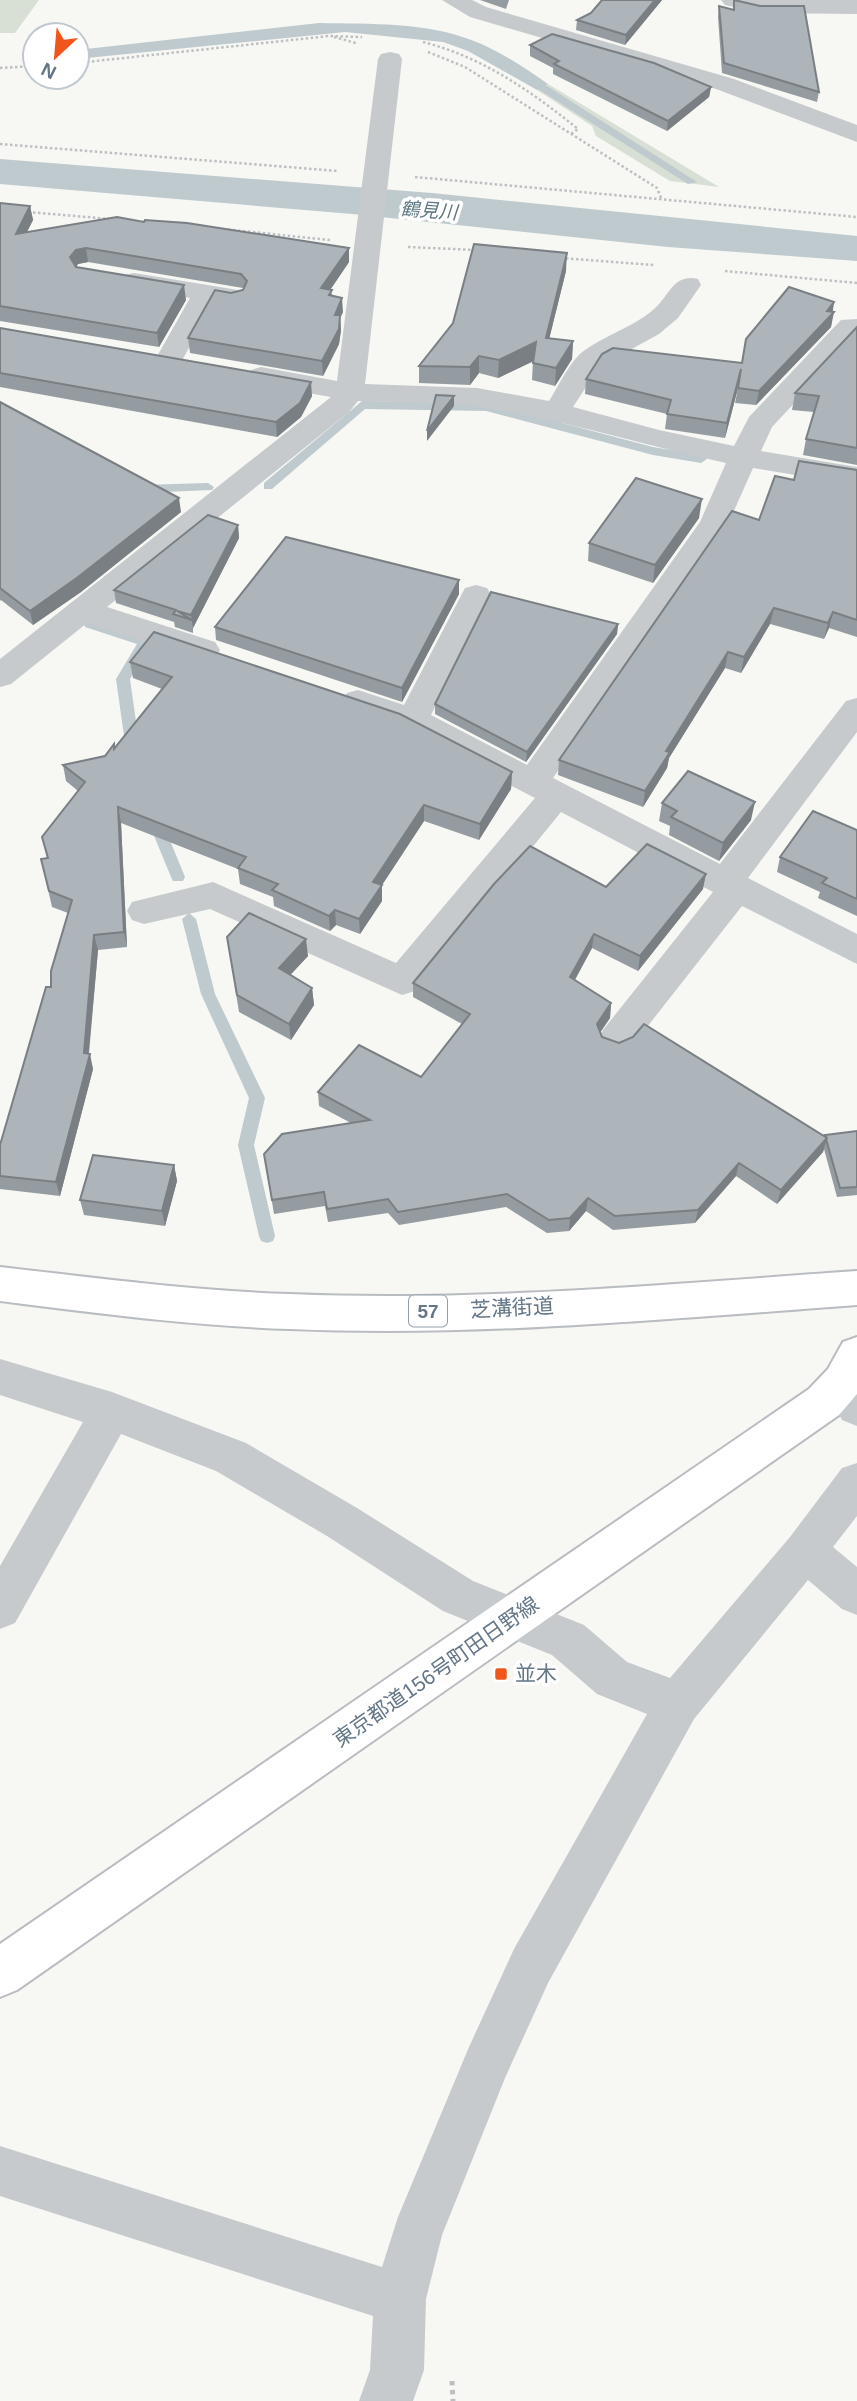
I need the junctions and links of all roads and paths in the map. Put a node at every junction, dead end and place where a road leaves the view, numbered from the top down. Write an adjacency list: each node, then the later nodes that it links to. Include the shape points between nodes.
1 (454, 0): 14 (street, via 499,18 725,84)
2 (733, 0): 3 (street, via 759,6)
3 (857, 7)
4 (329, 36): 5 (path); 7 (path); 10 (path)
5 (371, 37)
6 (413, 40): 13 (path, via 434,44 489,69 553,108 578,129)
7 (349, 42)
8 (424, 51): 13 (path, via 464,67)
9 (390, 59): 35 (street)
10 (91, 62)
11 (21, 67): 12 (path)
12 (0, 68)
13 (571, 134): 18 (path, via 657,188)
14 (857, 134)
15 (0, 144): 16 (path)
16 (340, 171)
17 (413, 177): 18 (path)
18 (662, 200): 20 (path)
19 (28, 212): 21 (path)
20 (857, 217)
21 (111, 219)
22 (222, 229): 23 (path)
23 (334, 241)
24 (398, 246): 25 (path)
25 (485, 251)
26 (555, 257): 27 (path)
27 (660, 266)
28 (724, 271): 30 (path)
29 (114, 277): 33 (street, via 219,295)
30 (857, 283)
31 (688, 285): 36 (street, via 649,328 589,361)
32 (857, 327): 37 (street, via 851,326 759,424)
33 (169, 360)
34 (234, 372): 35 (street)
35 (350, 392): 36 (street, via 477,397); 40 (street, via 339,406)
36 (556, 411): 37 (street)
37 (743, 457): 38 (street); 46 (street, via 714,524)
38 (857, 476)
39 (476, 594): 45 (street)
40 (83, 610): 41 (street); 42 (street)
41 (228, 658)
42 (5, 666)
43 (333, 693): 45 (street)
44 (857, 709): 47 (street)
45 (412, 720): 46 (street)
46 (545, 788): 47 (street); 48 (street, via 402,981 213,895)
47 (730, 886): 49 (street); 50 (street)
48 (144, 911)
49 (857, 950)
50 (616, 1040)
51 (0, 1284): 52 (main road, 芝溝街道 / 57, via 155,1303 332,1313 484,1310)
52 (857, 1288)
53 (0, 1377): 55 (street)
54 (852, 1381): 60 (main road, 東京都道156号町田日野線)
55 (112, 1411): 59 (street); 60 (street, via 231,1457 458,1596)
56 (857, 1482): 57 (street)
57 (805, 1551): 58 (street); 61 (street)
58 (857, 1594)
59 (0, 1608)
60 (514, 1618): 61 (street, via 568,1640 613,1679); 62 (main road, 東京都道156号町田日野線)
61 (678, 1703): 64 (street, via 519,1991 416,2235)
62 (0, 1973)
63 (0, 2171): 64 (street)
64 (400, 2299): 65 (street, via 397,2370)
65 (386, 2401)

